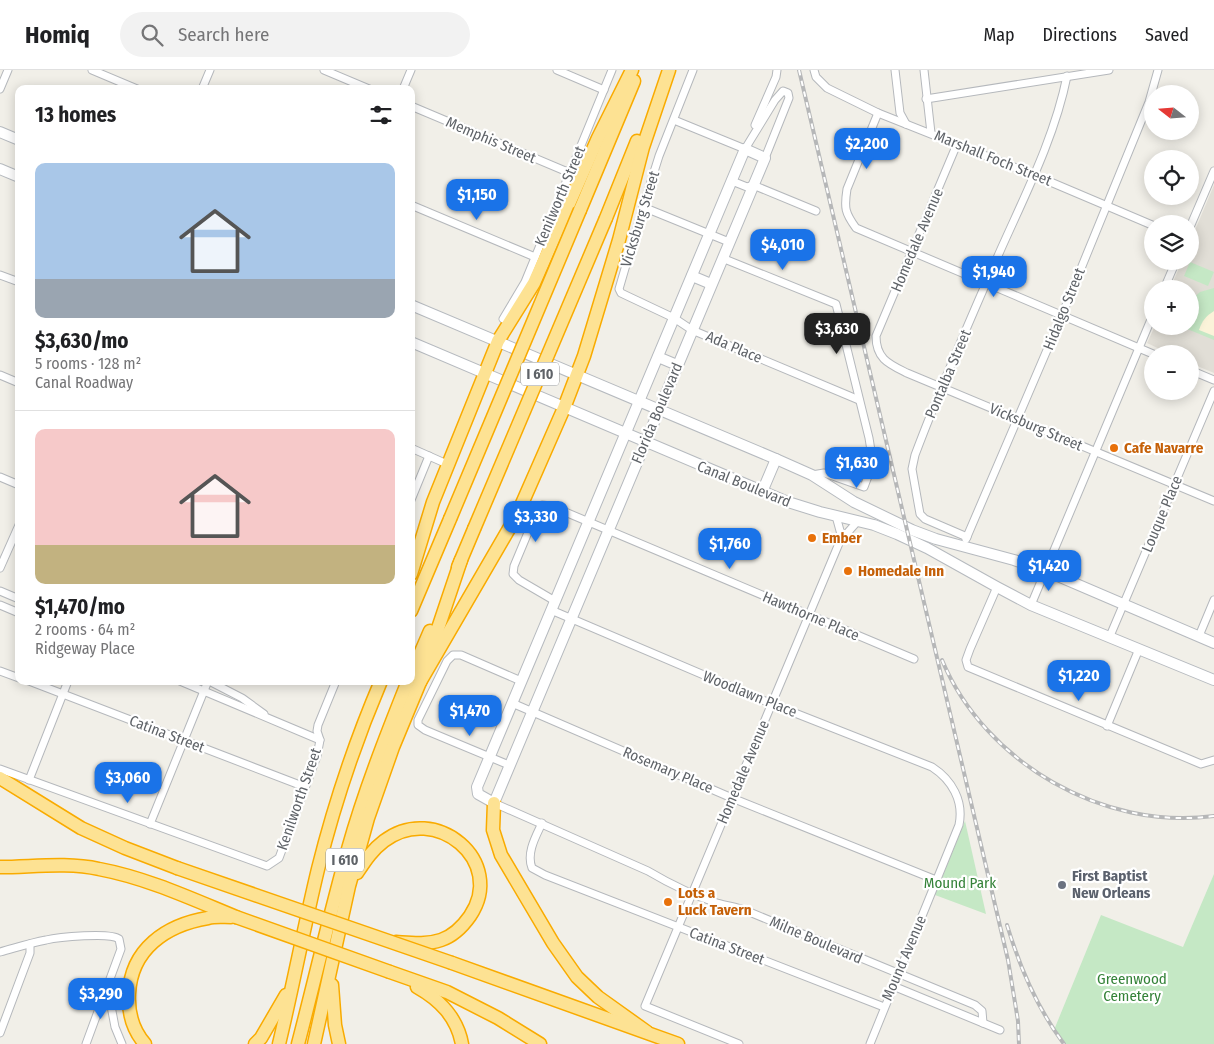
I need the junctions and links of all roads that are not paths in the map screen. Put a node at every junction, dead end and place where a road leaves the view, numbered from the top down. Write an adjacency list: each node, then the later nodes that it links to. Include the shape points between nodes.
1 (8, 70): 23 (street)
2 (92, 70): 19 (street)
3 (210, 70): 20 (street)
4 (324, 70): 21 (street)
5 (411, 70): 22 (street)
6 (557, 70): 24 (street)
7 (612, 70): 24 (street, Kenilworth Street)
8 (632, 70): 66 (highway, via 534,283)
9 (639, 70): 113 (highway, I 610, bridge)
10 (667, 70): 73 (highway); 127 (highway, I 610, bridge)
11 (693, 70): 28 (street, Vicksburg Street)
12 (777, 70): 34 (street, Florida Boulevard)
13 (814, 70): 27 (street, Marshall Foch Street, via 827,88)
14 (895, 70): 29 (street, via 900,113)
15 (924, 70): 25 (street)
16 (1109, 70): 18 (street)
17 (1158, 70): 43 (street, Hidalgo Street, via 1150,102)
18 (1067, 76): 25 (street); 40 (street, Pontalba Street, via 1062,102)
19 (128, 85)
20 (204, 85)
21 (360, 85)
22 (405, 85)
23 (0, 89)
24 (604, 90): 38 (street, Kenilworth Street)
25 (926, 99): 31 (street)
26 (415, 108): 38 (street, Memphis Street)
27 (878, 113): 29 (street, Marshall Foch Street); 51 (street, via 847,190 847,215 856,228)
28 (674, 120): 34 (street); 45 (street, Vicksburg Street)
29 (906, 124): 31 (street, Marshall Foch Street)
30 (0, 132): 32 (main road)
31 (931, 133): 33 (street, Marshall Foch Street)
32 (15, 138)
33 (957, 144): 40 (street, Marshall Foch Street); 51 (street, Homedale Avenue)
34 (745, 149): 35 (main road); 35 (street, Florida Boulevard, via 775,100 783,91 788,93 789,98); 41 (main road, Florida Boulevard)
35 (765, 158): 42 (main road, Florida Boulevard)
36 (0, 169): 39 (main road)
37 (1214, 171): 47 (street)
38 (570, 173): 52 (street, Kenilworth Street)
39 (15, 175)
40 (1034, 175): 43 (street, Marshall Foch Street); 57 (street, Pontalba Street)
41 (732, 182): 42 (street, via 747,187); 49 (main road, Florida Boulevard)
42 (753, 185): 46 (street); 50 (main road, Florida Boulevard)
43 (1106, 206): 48 (street, Marshall Foch Street); 60 (street, Hidalgo Street)
44 (415, 207): 52 (street)
45 (643, 207): 49 (street); 62 (street, Vicksburg Street, via 619,289 621,293)
46 (816, 211)
47 (1195, 215)
48 (1144, 222)
49 (710, 233): 50 (street); 55 (main road, Florida Boulevard)
50 (729, 242): 53 (main road, Florida Boulevard)
51 (912, 252): 57 (street); 65 (street, Homedale Avenue)
52 (535, 257): 61 (street, Kenilworth Street, via 525,282)
53 (722, 258): 58 (main road, Florida Boulevard); 80 (street, via 836,304)
54 (0, 275): 56 (street)
55 (692, 276): 58 (main road); 62 (main road, Florida Boulevard)
56 (15, 281)
57 (986, 283): 60 (street); 78 (street, Pontalba Street)
58 (711, 284): 63 (main road, Florida Boulevard)
59 (415, 307): 66 (main road)
60 (1062, 315): 68 (street); 84 (street, Hidalgo Street)
61 (503, 318)
62 (674, 318): 63 (street, Vicksburg Street); 70 (main road, Florida Boulevard)
63 (692, 330): 71 (main road, Florida Boulevard); 80 (street, Ada Place)
64 (1145, 335): 68 (street)
65 (876, 336): 78 (street, Vicksburg Street, via 877,349 885,361)
66 (498, 341): 72 (highway); 73 (main road)
67 (415, 344): 72 (main road, Canal Boulevard)
68 (1140, 348): 69 (street); 88 (street)
69 (1144, 350)
70 (658, 357): 71 (main road); 81 (main road, Florida Boulevard)
71 (677, 365): 83 (main road, Florida Boulevard)
72 (486, 373): 82 (main road, Canal Boulevard); 91 (highway)
73 (577, 374): 81 (main road); 82 (highway)
74 (1199, 374): 76 (street)
75 (0, 376): 77 (street)
76 (1214, 380)
77 (15, 382)
78 (942, 388): 84 (street, Vicksburg Street); 105 (street, Pontalba Street, via 915,455 912,469 914,484 920,514)
79 (1214, 391): 95 (street, Louque Place)
80 (859, 400): 92 (street, via 873,463 864,487 824,473)
81 (640, 402): 83 (main road); 85 (main road, Florida Boulevard)
82 (564, 408): 85 (main road, Canal Boulevard); 128 (highway, via 517,514)
83 (658, 409): 86 (main road, Florida Boulevard); 90 (main road)
84 (1018, 419): 88 (street, Vicksburg Street); 105 (street, Hidalgo Street)
85 (625, 434): 86 (main road, Canal Boulevard); 100 (main road, Florida Boulevard)
86 (645, 443): 97 (main road, Canal Boulevard); 102 (main road, Florida Boulevard)
87 (415, 450): 89 (street)
88 (1096, 452): 95 (street, Vicksburg Street); 108 (street)
89 (429, 456): 91 (street); 96 (street)
90 (776, 459): 92 (main road); 97 (main road)
91 (447, 464): 106 (highway)
92 (812, 475): 105 (main road, via 882,517 936,539)
93 (0, 477): 94 (street)
94 (15, 483)
95 (1174, 485): 98 (street, Vicksburg Street); 117 (street, Louque Place)
96 (415, 490)
97 (762, 492): 99 (main road, Canal Boulevard)
98 (1214, 501)
99 (836, 516): 101 (main road, Canal Boulevard); 104 (street)
100 (588, 521): 102 (street, Hawthorne Place); 115 (main road, Florida Boulevard); 115 (street, Hawthorne Place, via 542,505 534,518 513,574)
101 (857, 522): 104 (street, Homedale Avenue); 109 (main road, Canal Boulevard, via 874,525 927,548)
102 (608, 530): 119 (street, Hawthorne Place); 120 (main road, Florida Boulevard)
103 (15, 534): 107 (street)
104 (842, 538): 119 (street, Homedale Avenue)
105 (965, 542): 108 (main road)
106 (415, 561)
107 (0, 568)
108 (1046, 571): 116 (street); 117 (main road)
109 (997, 587): 116 (main road, Canal Boulevard); 147 (street, via 967,655 968,667)
110 (0, 592): 111 (street)
111 (15, 598)
112 (1214, 600): 122 (street)
113 (415, 601)
114 (0, 605): 118 (street)
115 (553, 605): 120 (street, Woodlawn Place); 131 (main road, Florida Boulevard)
116 (1032, 605): 121 (main road, Canal Boulevard)
117 (1123, 605): 121 (street, Louque Place); 122 (main road)
118 (15, 611)
119 (810, 615): 125 (street, Hawthorne Place); 144 (street, Homedale Avenue)
120 (570, 619): 144 (street, Woodlawn Place); 145 (main road, Florida Boulevard)
121 (1110, 636): 124 (main road, Canal Boulevard)
122 (1199, 636): 123 (main road)
123 (1214, 643)
124 (1139, 649): 130 (main road, Canal Boulevard); 147 (street)
125 (914, 659)
126 (0, 671): 129 (street)
127 (415, 674)
128 (415, 676)
129 (15, 677)
130 (1214, 680)
131 (521, 681): 143 (main road, Florida Boulevard); 150 (street, via 461,655 453,655 420,716 418,724 424,730)
132 (39, 685): 142 (street, Catina Street)
133 (66, 685): 142 (street)
134 (190, 685): 141 (street)
135 (207, 685): 141 (street)
136 (217, 685): 146 (street, via 242,698)
137 (334, 685): 149 (street, Kenilworth Street, via 318,725)
138 (379, 685): 173 (highway, I 610, via 331,820)
139 (410, 685): 188 (highway, I 610, via 379,754 357,819)
140 (411, 685): 165 (highway)
141 (204, 691): 146 (street); 148 (street)
142 (63, 694): 148 (street, Catina Street); 156 (street)
143 (512, 703): 145 (street, Rosemary Place); 150 (main road, Florida Boulevard)
144 (772, 704): 153 (street, Woodlawn Place); 159 (street, Homedale Avenue)
145 (531, 711): 152 (main road, Florida Boulevard); 159 (street, Rosemary Place)
146 (272, 720): 149 (street)
147 (1107, 726): 151 (street, via 1201,764)
148 (184, 740): 157 (street, Catina Street); 162 (street)
149 (320, 740): 157 (street, Kenilworth Street)
150 (489, 757): 152 (street); 158 (main road, Florida Boulevard)
151 (1214, 760)
152 (509, 765): 160 (main road, Florida Boulevard)
153 (932, 767): 164 (street, Mound Avenue, via 950,782 959,803 960,817)
154 (0, 769): 156 (street, Kenilworth Street)
155 (0, 778): 169 (highway, bridge, via 81,828 125,848)
156 (29, 780): 162 (street, Kenilworth Street)
157 (305, 787): 162 (street, Kenilworth Street, via 279,858 267,866)
158 (476, 791): 160 (main road, Milne Boulevard)
159 (732, 798): 164 (street, Rosemary Place); 166 (street, Homedale Avenue)
160 (494, 803): 161 (street, Milne Boulevard); 181 (highway, via 493,830 501,855 553,943 577,977 598,997)
161 (542, 823): 166 (street, Milne Boulevard); 168 (street, Catina Street, via 532,848 532,868)
162 (150, 824)
163 (0, 867): 167 (highway, via 99,868 145,881)
164 (936, 880): 175 (street, Mound Avenue)
165 (349, 886): 169 (highway, via 367,858 385,840 402,832 415,829 449,834 472,857 480,879 480,890 472,913 464,924 442,940 422,944); 172 (highway)
166 (691, 894): 168 (street, Homedale Avenue); 175 (street, Milne Boulevard, via 747,911)
167 (236, 917): 174 (highway, bridge); 185 (highway, via 208,918 179,926 156,939 142,953 132,974 128,1006 130,1020)
168 (678, 927): 178 (street, Catina Street); 194 (street, Homedale Avenue, via 645,1006)
169 (393, 942): 181 (highway, bridge)
170 (30, 944): 171 (street); 177 (street, via 66,937 112,935 119,939 121,950); 182 (street, via 30,953)
171 (0, 952)
172 (334, 957): 189 (highway); 190 (highway, via 332,994)
173 (297, 970): 186 (highway, via 276,1014); 187 (highway, I 610)
174 (390, 972): 191 (highway, via 442,1004 454,1020); 192 (highway, via 447,992)
175 (898, 974): 176 (street, Mound Avenue); 179 (street, Milne Boulevard, via 975,1005 982,1011)
176 (893, 986): 178 (street, Mound Avenue); 179 (street)
177 (107, 987): 183 (street); 184 (street, via 114,1027)
178 (884, 1007): 195 (street, Mound Avenue)
179 (983, 1023): 180 (street)
180 (1000, 1030)
181 (647, 1032): 193 (highway)
182 (0, 1033)
183 (86, 1044)
184 (122, 1044)
185 (145, 1044)
186 (255, 1044)
187 (279, 1044)
188 (298, 1044)
189 (314, 1044)
190 (340, 1044)
191 (462, 1044)
192 (540, 1044)
193 (678, 1044)
194 (739, 1044)
195 (870, 1044)

